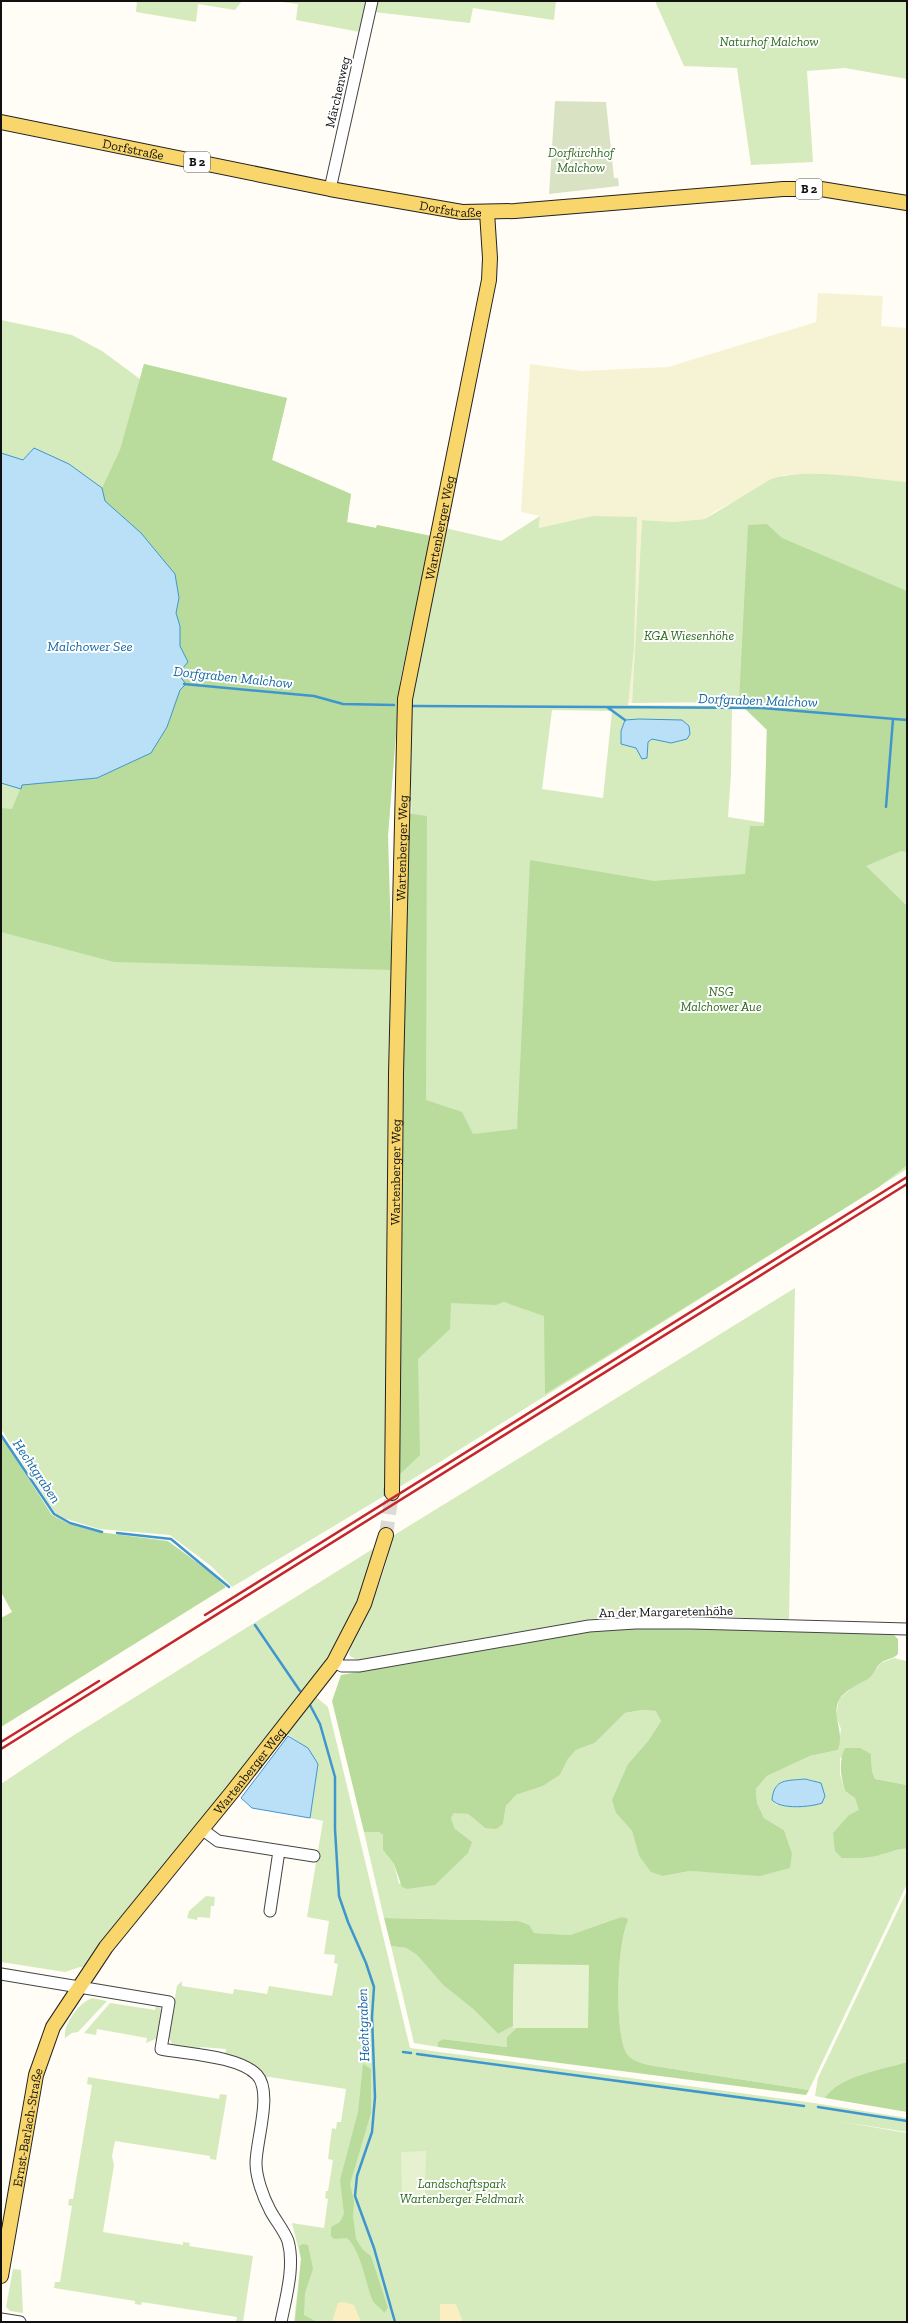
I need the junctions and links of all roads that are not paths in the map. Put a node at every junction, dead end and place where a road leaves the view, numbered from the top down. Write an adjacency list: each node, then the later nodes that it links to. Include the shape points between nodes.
1 (372, 1): 3 (street, Märchenweg)
2 (1, 122): 3 (main road, Dorfstraße / B 2)
3 (330, 189): 5 (main road, Dorfstraße / B 2, via 431,208)
4 (907, 203): 5 (main road, Dorfstraße / B 2, via 821,188)
5 (487, 212): 6 (main road, Wartenberger Weg, via 489,280 405,699 396,1066)
6 (392, 1493)
7 (386, 1535): 9 (main road, Wartenberger Weg, via 364,1604)
8 (907, 1628): 9 (street, An der Margaretenhöhe, via 691,1623 613,1624 359,1666 342,1666)
9 (334, 1662): 10 (main road, Wartenberger Weg)
10 (202, 1830): 11 (street, via 218,1841); 15 (main road, Wartenberger Weg, via 106,1947)
11 (279, 1851): 12 (street); 13 (street)
12 (314, 1856)
13 (270, 1911)
14 (1, 1974): 15 (street)
15 (78, 1988): 16 (main road, Ernst-Barlach-Straße, via 53,2027 36,2075); 20 (street, via 169,2002 161,2050 236,2063 258,2075 264,2094 256,2164 264,2195 284,2233 289,2252)
16 (5, 2223): 17 (main road, Ernst-Barlach-Straße)
17 (1, 2276)
18 (1, 2319): 19 (street)
19 (20, 2322)
20 (281, 2322)

